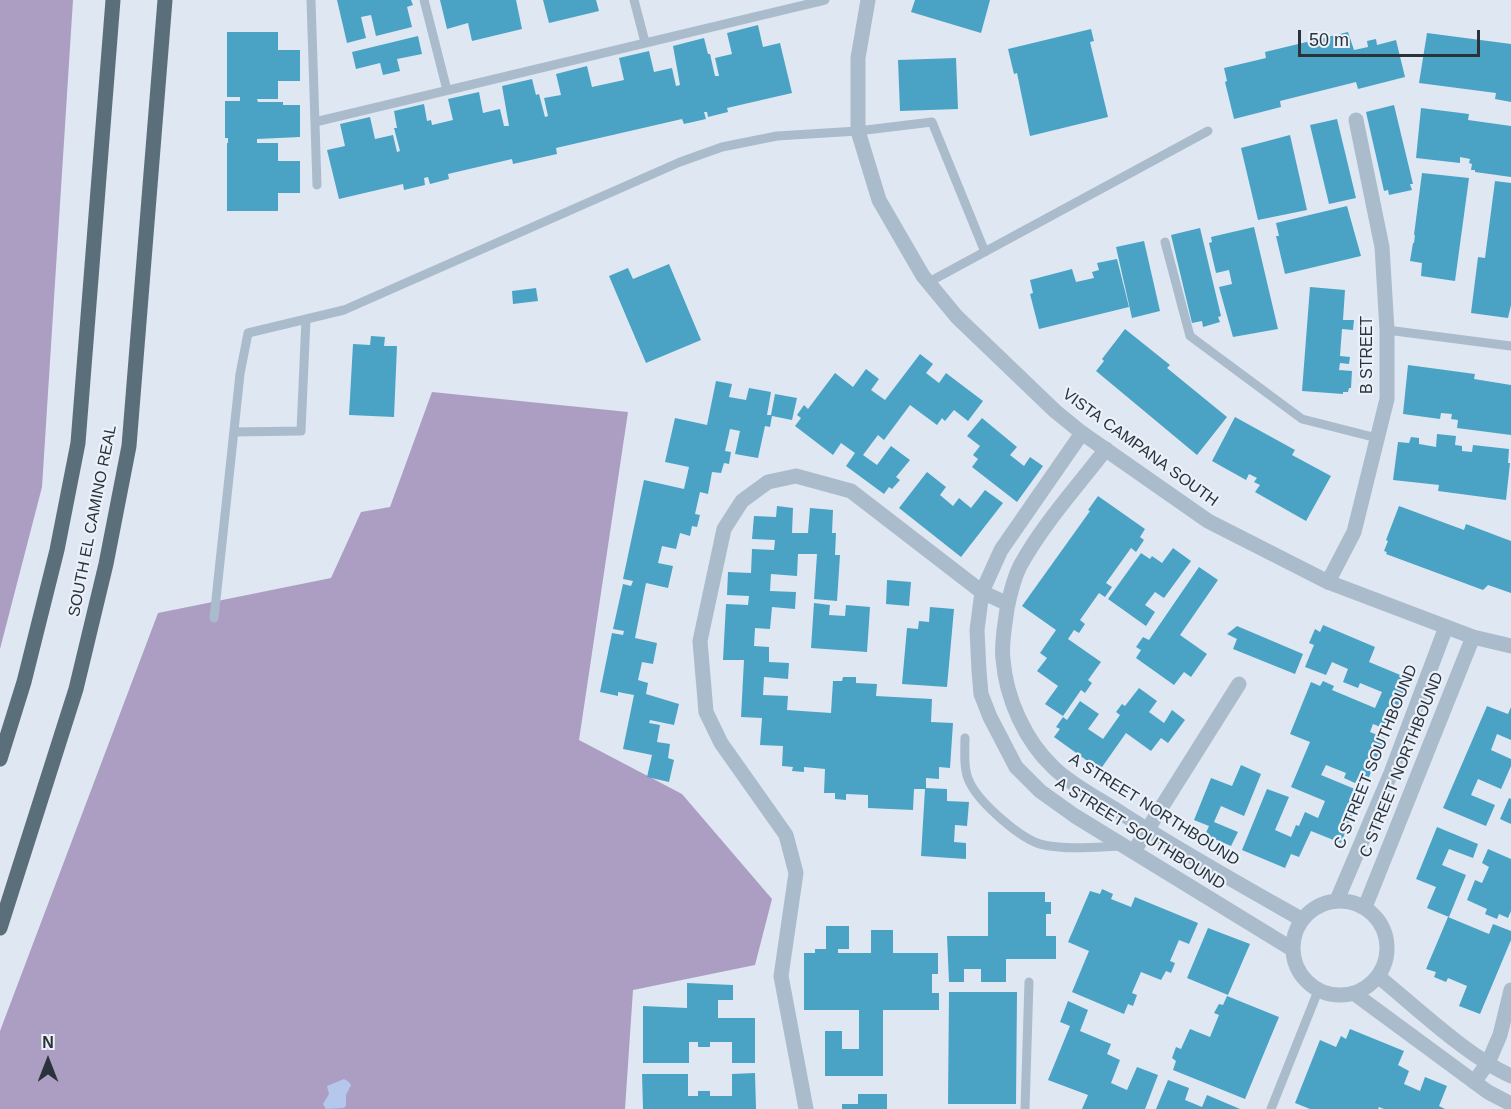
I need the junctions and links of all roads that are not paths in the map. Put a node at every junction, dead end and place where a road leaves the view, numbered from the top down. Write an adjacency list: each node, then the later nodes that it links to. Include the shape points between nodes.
1 (113, 0): 34 (main road, SOUTH EL CAMINO REAL, via 78,443 49,583)
2 (165, 0): 40 (main road, SOUTH EL CAMINO REAL, via 129,446 76,689)
3 (311, 0): 11 (lane)
4 (424, 0): 9 (lane)
5 (634, 0): 8 (lane)
6 (825, 0): 8 (lane)
7 (868, 0): 12 (street, VISTA CAMPANA SOUTH, via 858,58)
8 (645, 42): 9 (lane)
9 (447, 90): 11 (lane)
10 (1356, 120): 19 (street, B STREET, via 1382,246)
11 (315, 122): 14 (lane)
12 (858, 131): 16 (lane, via 932,122); 17 (street, VISTA CAMPANA SOUTH, via 879,200); 18 (lane, via 777,136 722,147 344,310)
13 (1208, 131): 16 (lane)
14 (317, 185)
15 (1165, 242): 23 (lane, via 1190,336 1302,419)
16 (985, 252): 17 (lane)
17 (929, 282): 22 (street, VISTA CAMPANA SOUTH, via 957,317)
18 (306, 319): 21 (lane, via 248,333); 21 (lane, via 301,431)
19 (1387, 330): 20 (lane); 23 (street, B STREET, via 1387,399)
20 (1511, 346)
21 (234, 432): 28 (lane)
22 (1082, 433): 24 (street, VISTA CAMPANA SOUTH); 26 (street, A STREET SOUTHBOUND, via 1005,543)
23 (1377, 438): 25 (street, B STREET, via 1354,532)
24 (1106, 449): 25 (street, VISTA CAMPANA SOUTH, via 1208,521); 27 (street, A STREET NORTHBOUND, via 1020,567)
25 (1328, 582): 29 (street, VISTA CAMPANA SOUTH)
26 (982, 592): 27 (street); 36 (street, A STREET SOUTHBOUND, via 977,630 981,694 1016,768 1075,816); 51 (street, via 851,491 796,476 768,482 742,501 724,529 700,641 706,712 721,743 786,835 796,873 781,976)
27 (1008, 604): 35 (street, A STREET NORTHBOUND, via 1002,659 1010,694 1035,747 1054,768)
28 (214, 618)
29 (1446, 627): 30 (street, VISTA CAMPANA SOUTH); 37 (street, C STREET SOUTHBOUND, via 1392,773)
30 (1473, 637): 31 (street, VISTA CAMPANA SOUTH); 38 (street, C STREET NORTHBOUND)
31 (1511, 646)
32 (1239, 684): 35 (street)
33 (965, 738): 36 (lane, via 970,783 1006,825 1041,845)
34 (0, 759)
35 (1147, 830): 36 (street); 39 (street, A STREET NORTHBOUND)
36 (1129, 848): 41 (street, A STREET SOUTHBOUND)
37 (1337, 900): 38 (street); 39 (street, via 1317,905)
38 (1365, 907): 42 (street, via 1383,926 1389,952)
39 (1301, 919): 41 (street)
40 (0, 928)
41 (1292, 949): 45 (street, via 1299,974)
42 (1379, 977): 46 (street); 47 (street)
43 (1029, 982): 52 (lane)
44 (1511, 990): 47 (street, via 1500,1035)
45 (1318, 991): 46 (street, via 1336,996); 53 (lane)
46 (1355, 994): 49 (street)
47 (1488, 1063): 48 (street); 49 (street)
48 (1511, 1076)
49 (1474, 1082): 50 (street)
50 (1511, 1104)
51 (806, 1109)
52 (1025, 1109)
53 (1271, 1109)

